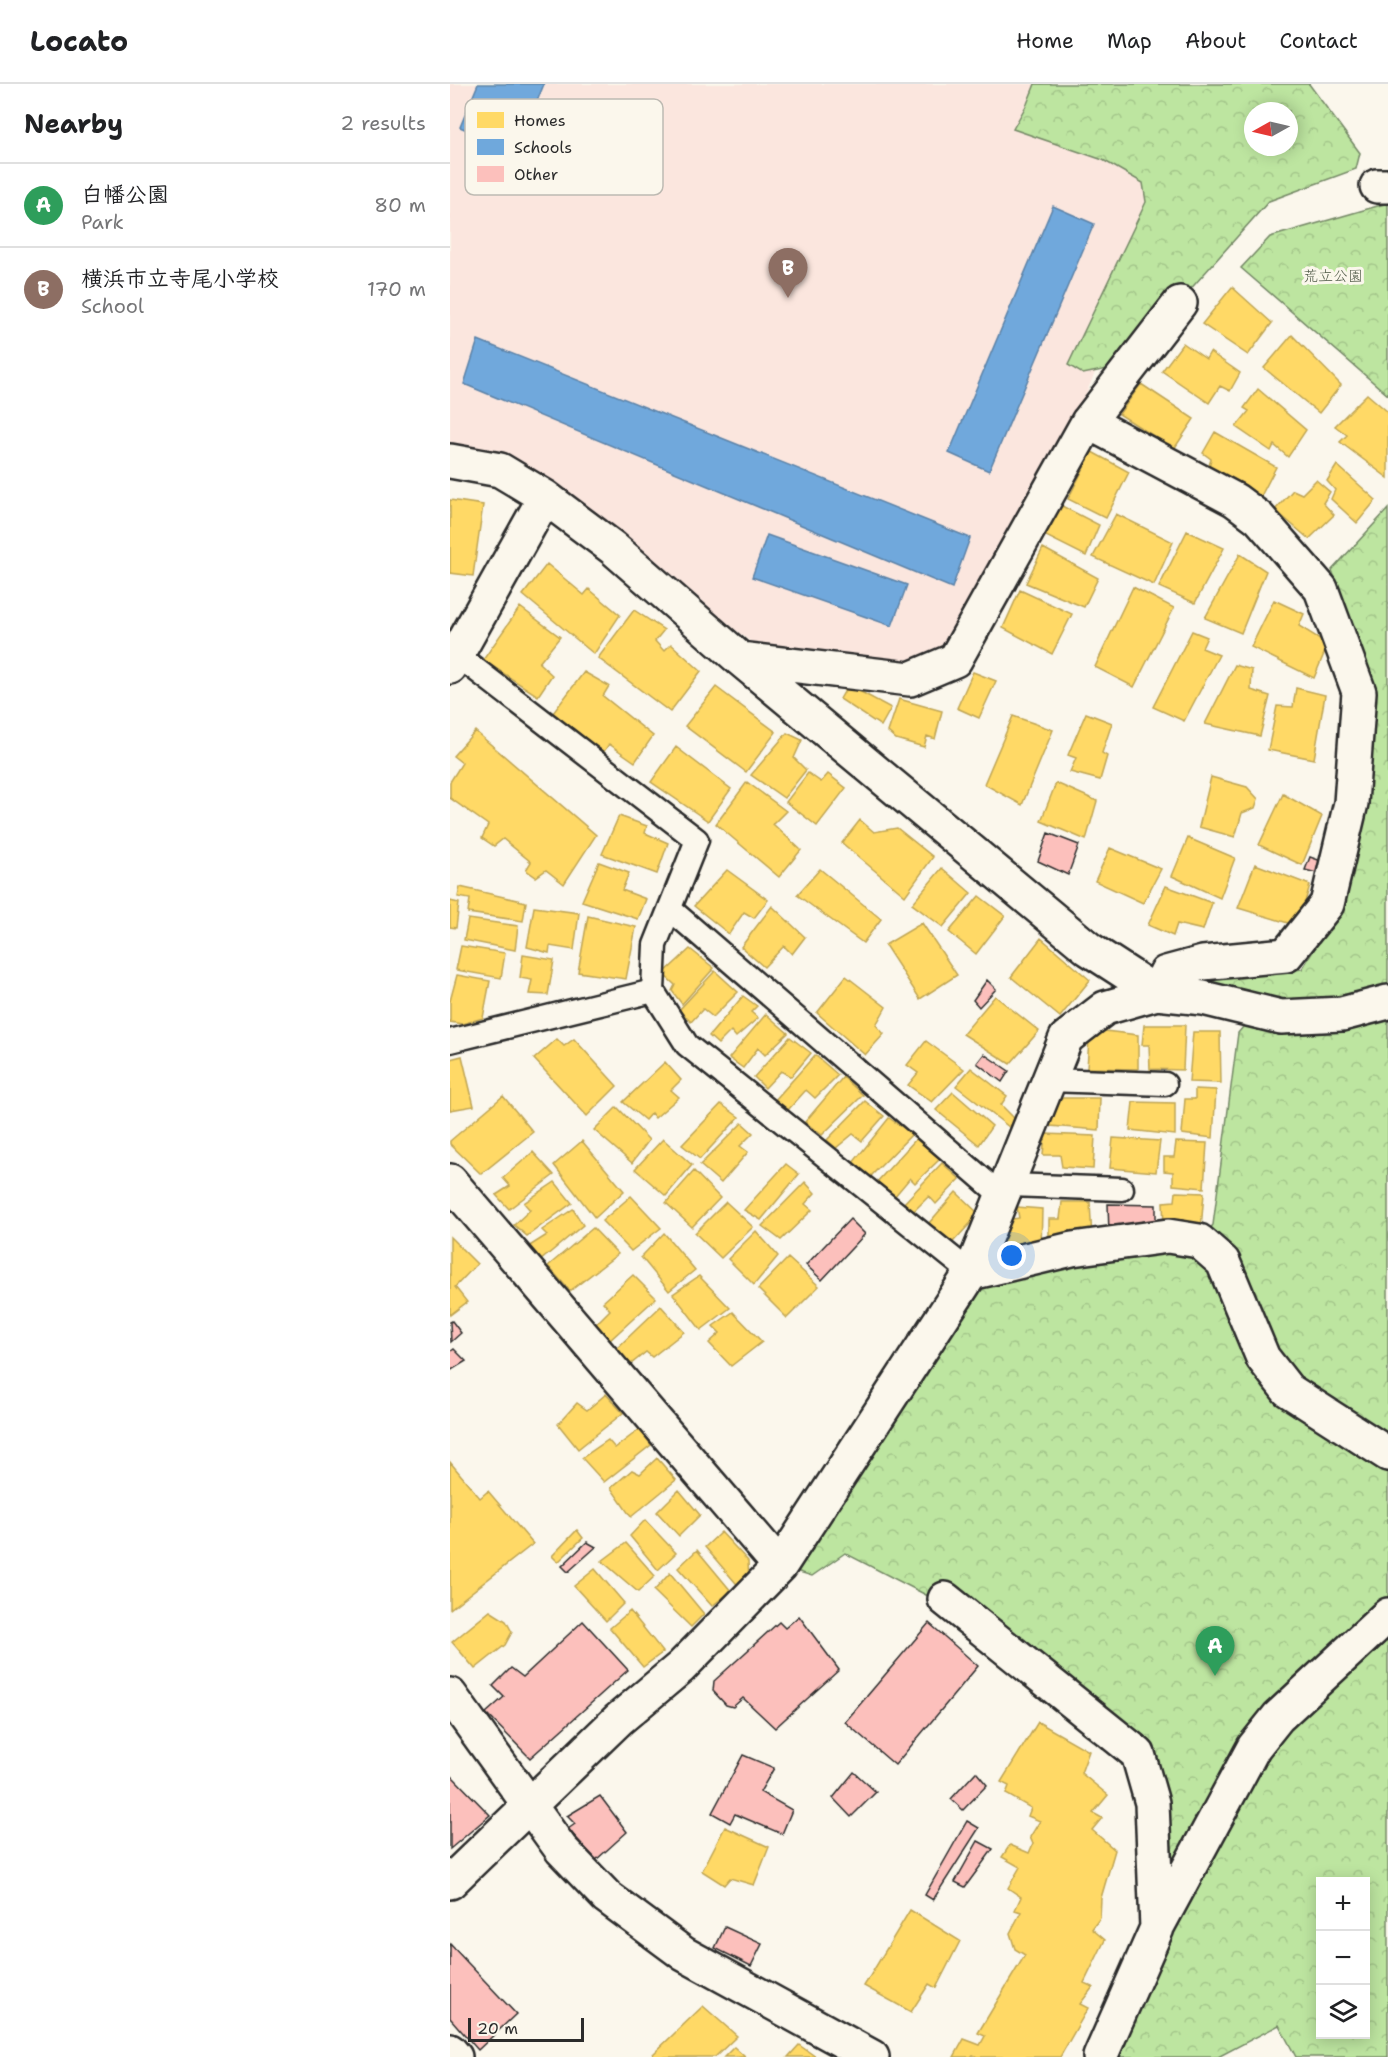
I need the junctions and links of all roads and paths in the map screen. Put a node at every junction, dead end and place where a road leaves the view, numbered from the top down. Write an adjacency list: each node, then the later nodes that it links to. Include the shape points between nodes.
1 (1180, 303): 2 (street)
2 (1088, 422): 5 (street, via 955,660 910,680); 9 (street, via 1235,500 1259,518 1321,590 1359,692 1351,803 1327,904 1286,956 1203,963 1166,973)
3 (450, 461): 4 (street, via 500,470)
4 (545, 497): 5 (street, via 613,548); 6 (street)
5 (740, 659): 9 (street, via 1089,949)
6 (453, 661): 7 (lane, via 697,840)
7 (670, 909): 8 (lane, via 655,945); 16 (lane)
8 (653, 991): 11 (lane); 17 (lane, via 687,1046)
9 (1157, 993): 10 (street, via 1203,998 1281,1017 1342,1014); 12 (street, via 1105,1008 1066,1038)
10 (1388, 1002)
11 (450, 1041)
12 (1048, 1080): 13 (lane); 16 (street)
13 (1165, 1084)
14 (450, 1181): 19 (street)
15 (1122, 1189): 16 (lane)
16 (1004, 1190): 17 (street)
17 (971, 1273): 18 (street, via 1072,1249 1168,1236 1199,1241 1223,1262 1263,1358 1288,1390); 19 (street)
18 (1388, 1454)
19 (780, 1566): 23 (street, via 681,1667 619,1719)
20 (945, 1599): 25 (street, via 1138,1754 1152,1803)
21 (1388, 1615): 25 (street, via 1278,1717 1254,1746)
22 (450, 1695): 23 (street)
23 (529, 1806): 24 (street); 28 (street, via 561,1849 607,1897 684,1954)
24 (450, 1882)
25 (1157, 1928): 29 (street)
26 (450, 2051): 27 (street)
27 (455, 2057)
28 (872, 2057)
29 (1100, 2057)

